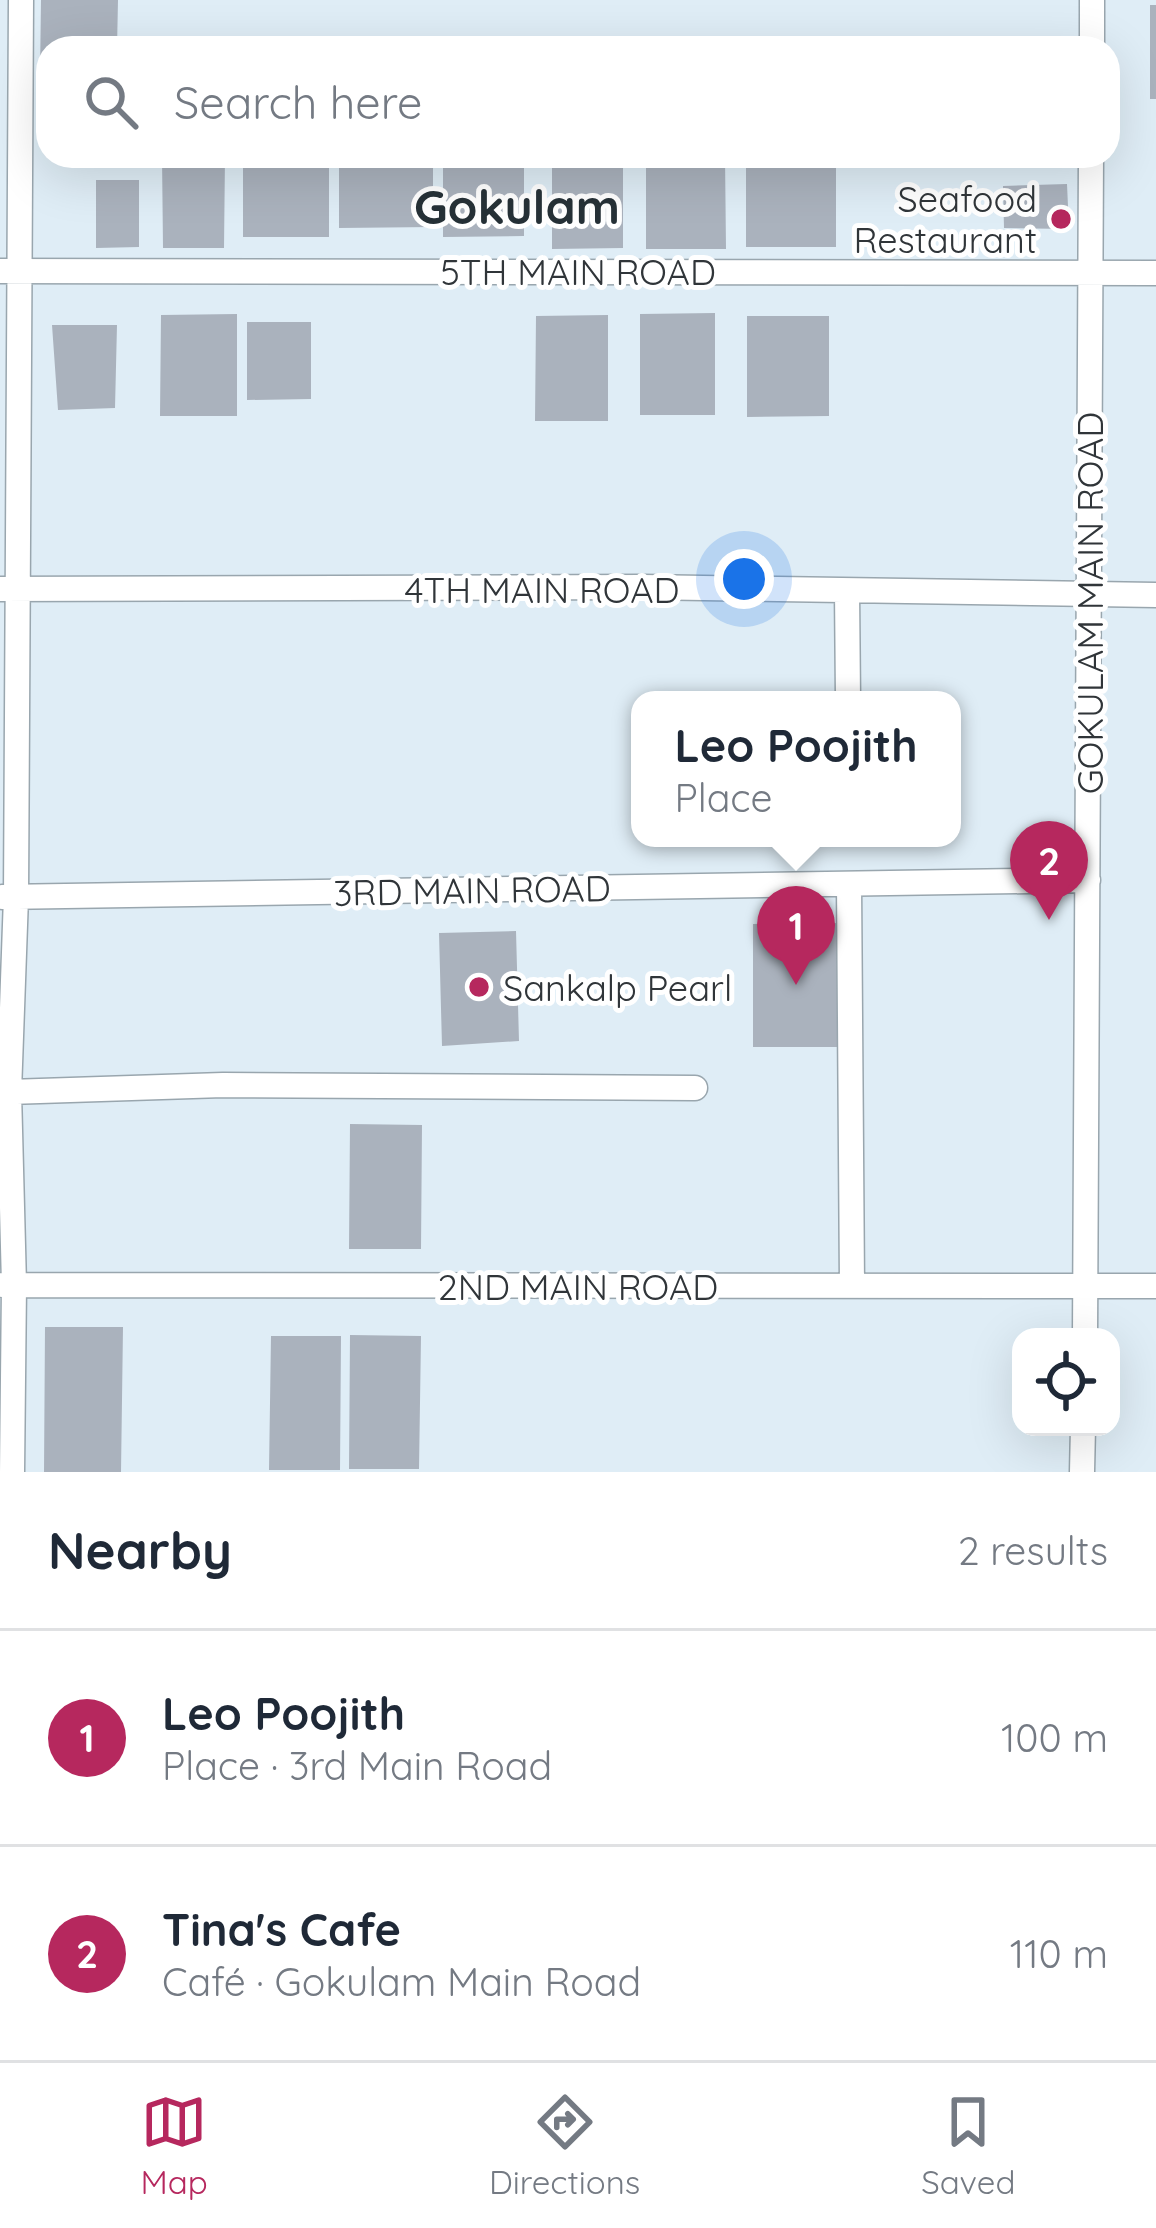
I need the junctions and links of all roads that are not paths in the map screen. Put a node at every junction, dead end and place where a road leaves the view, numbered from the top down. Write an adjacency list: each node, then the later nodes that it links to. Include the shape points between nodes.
1 (21, 0): 5 (street)
2 (1092, 0): 3 (street)
3 (1092, 36)
4 (1091, 168): 6 (street, GOKULAM MAIN ROAD)
5 (10, 271): 6 (street, 5TH MAIN ROAD); 8 (street)
6 (1091, 272): 7 (street, 5TH MAIN ROAD); 11 (street, GOKULAM MAIN ROAD)
7 (1156, 273)
8 (10, 424): 9 (street)
9 (9, 590): 10 (street, 4TH MAIN ROAD); 16 (street)
10 (847, 591): 11 (street, 4TH MAIN ROAD); 13 (street)
11 (1089, 595): 12 (street, 4TH MAIN ROAD); 14 (street, GOKULAM MAIN ROAD)
12 (1156, 595)
13 (848, 691)
14 (1088, 880): 15 (street, 3RD MAIN ROAD); 21 (street, GOKULAM MAIN ROAD)
15 (849, 884): 16 (street, 3RD MAIN ROAD); 20 (street)
16 (8, 897): 18 (street)
17 (695, 1088): 18 (street)
18 (9, 1092): 19 (street)
19 (7, 1285): 20 (street, 2ND MAIN ROAD); 25 (street)
20 (852, 1286): 21 (street, 2ND MAIN ROAD)
21 (1086, 1286): 22 (street, 2ND MAIN ROAD); 23 (street, GOKULAM MAIN ROAD)
22 (1156, 1286)
23 (1085, 1328)
24 (1083, 1436): 26 (street)
25 (12, 1472)
26 (1082, 1472)

